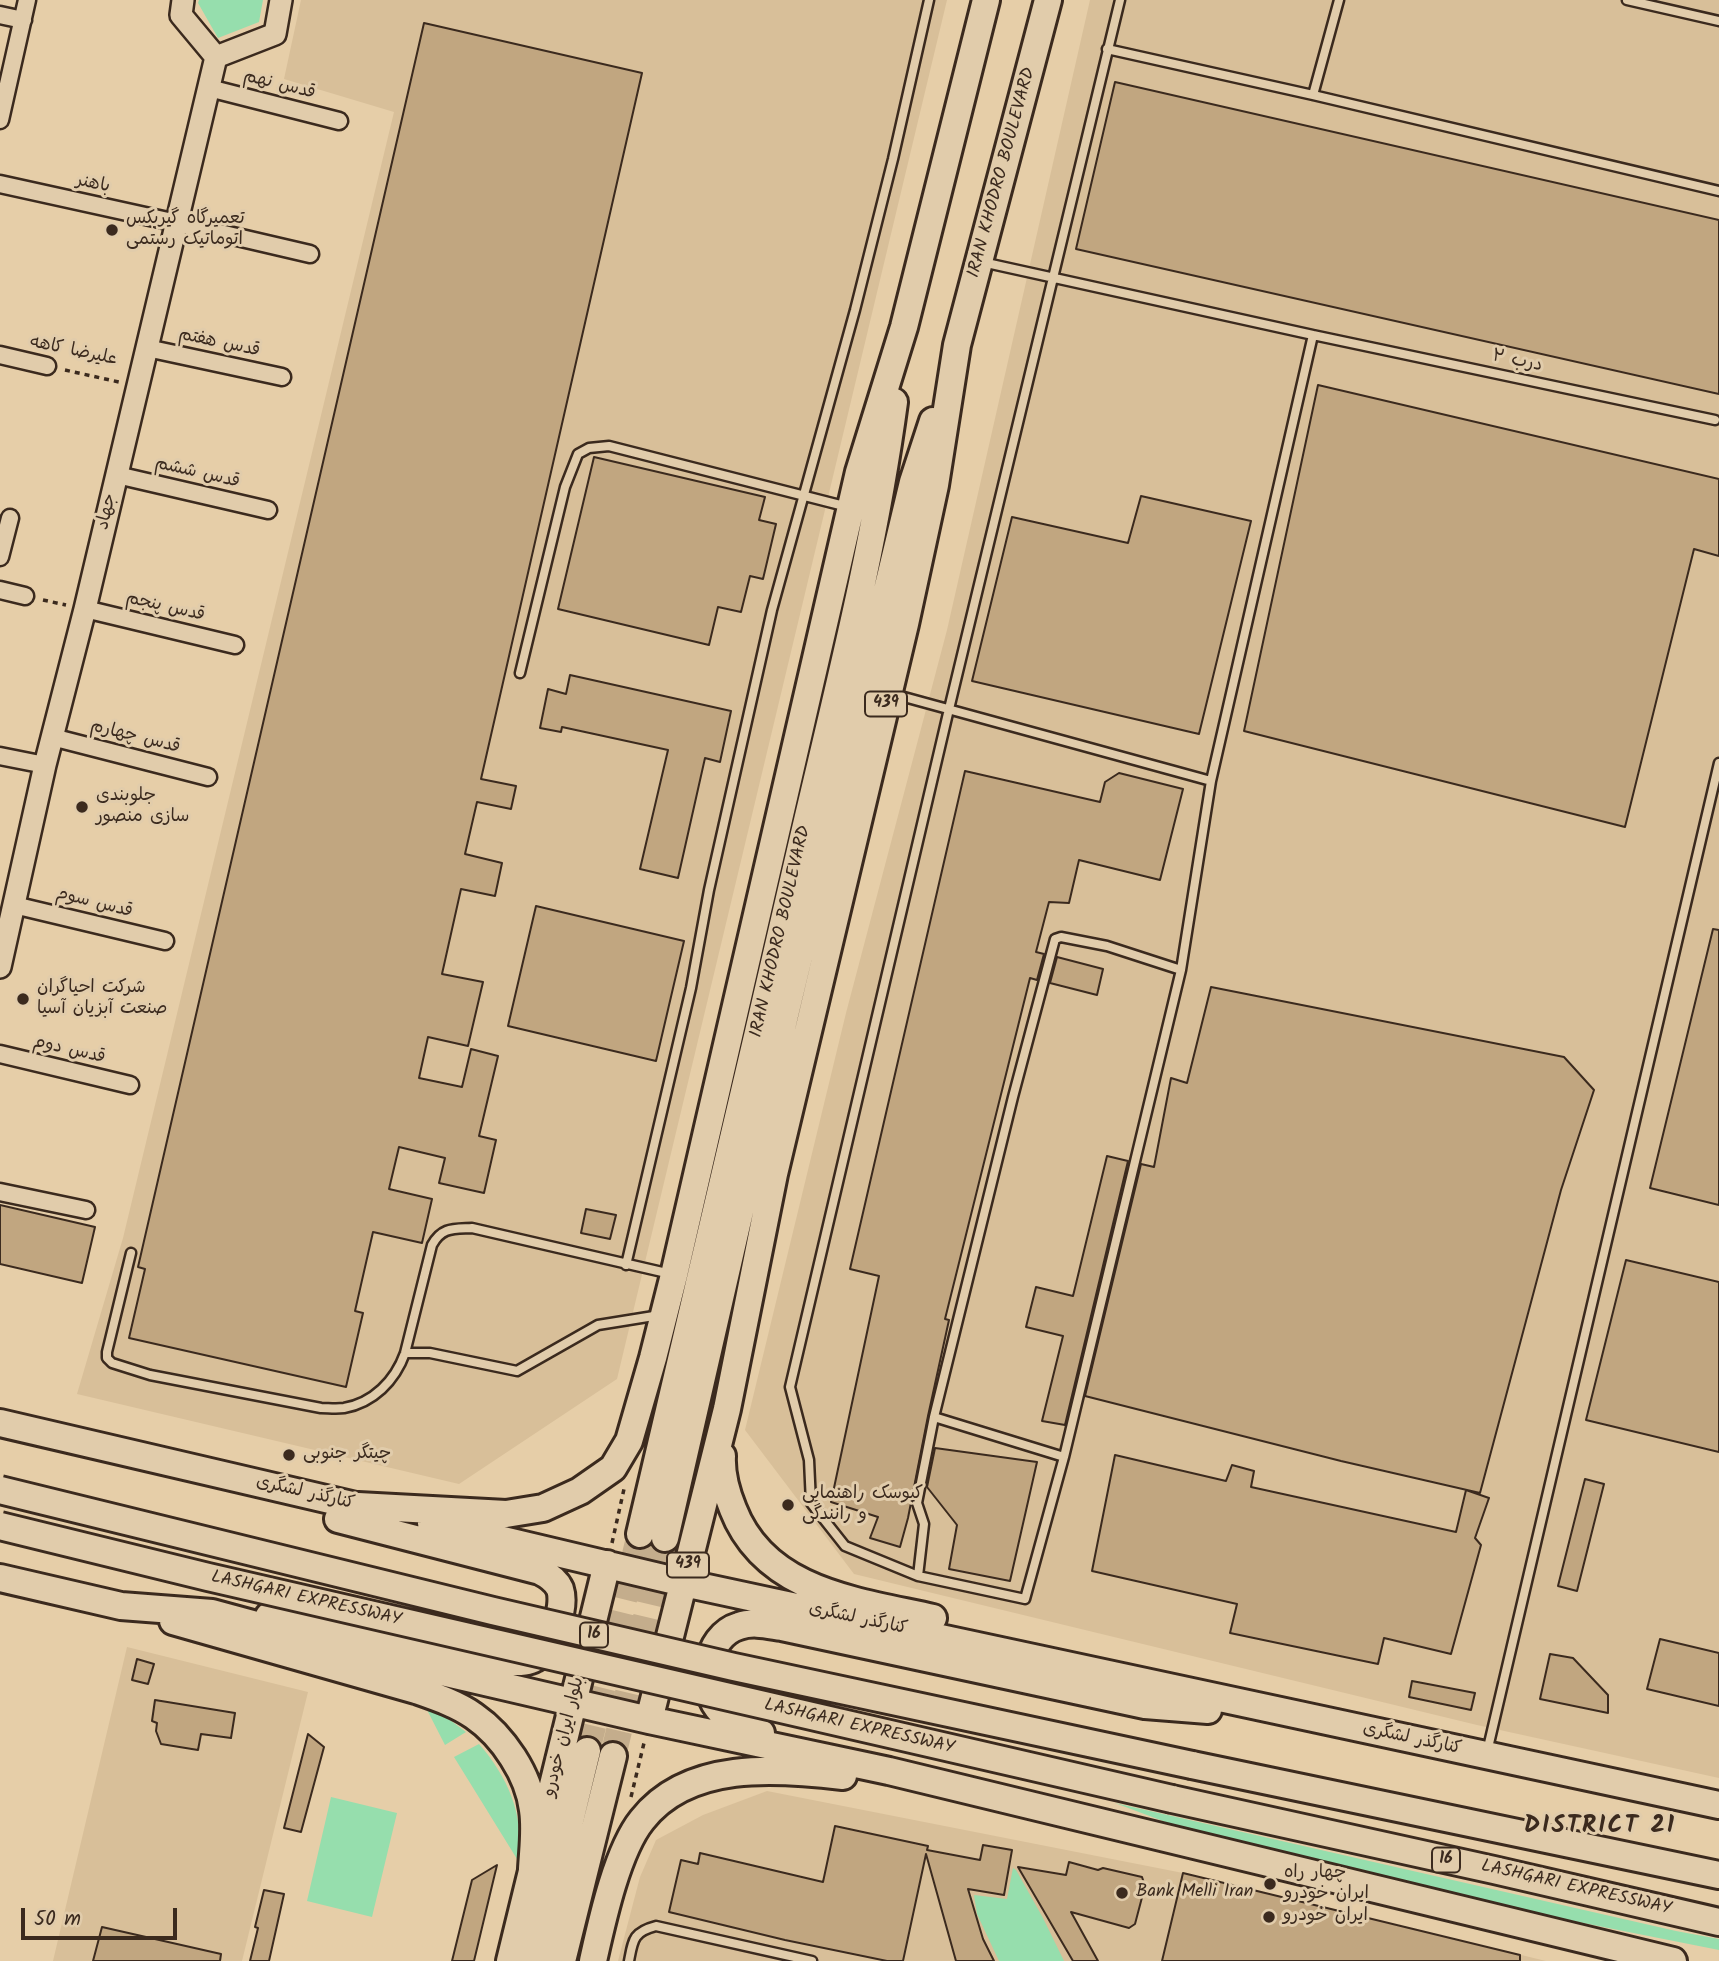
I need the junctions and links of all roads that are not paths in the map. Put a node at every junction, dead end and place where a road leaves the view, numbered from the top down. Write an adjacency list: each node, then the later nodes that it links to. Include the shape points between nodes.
1 (27, 0): 11 (street)
2 (183, 0): 14 (street, via 181,15)
3 (281, 0): 14 (street, via 275,34)
4 (929, 0): 34 (lane, via 855,310)
5 (986, 0): 25 (main road, IRAN KHODRO BOULEVARD)
6 (1048, 0): 23 (main road, IRAN KHODRO BOULEVARD / 439)
7 (1120, 0): 13 (lane)
8 (1339, 0): 16 (lane)
9 (1627, 0): 12 (lane)
10 (0, 15): 11 (street)
11 (23, 20): 17 (street)
12 (1719, 21)
13 (1107, 49): 16 (lane); 24 (lane)
14 (216, 57): 15 (street, جهاد)
15 (209, 88): 18 (street, قدس نهم); 21 (street, جهاد)
16 (1313, 95): 20 (lane)
17 (0, 120)
18 (339, 121)
19 (0, 184): 21 (street, باهنر)
20 (1719, 191)
21 (177, 223): 22 (street, باهنر); 28 (street, جهاد)
22 (310, 254)
23 (979, 262): 24 (lane, درب ۲); 27 (main road, IRAN KHODRO BOULEVARD / 439)
24 (1054, 278): 26 (lane, درب ۲); 45 (lane)
25 (904, 327): 35 (main road, IRAN KHODRO BOULEVARD); 51 (main road, IRAN KHODRO BOULEVARD, via 884,474)
26 (1313, 335): 32 (lane, درب ۲); 52 (lane)
27 (957, 345): 44 (main road, IRAN KHODRO BOULEVARD / 439, via 935,485); 51 (main road, IRAN KHODRO BOULEVARD, via 913,482)
28 (147, 348): 31 (street, قدس هفتم); 33 (street, جهاد)
29 (0, 355): 30 (street, علیرضا کاهه)
30 (47, 366)
31 (282, 377)
32 (1715, 420)
33 (117, 475): 36 (street, قدس ششم); 41 (street, جهاد)
34 (803, 495): 35 (lane); 43 (lane, via 609,446 579,454 565,487); 63 (lane, via 772,610)
35 (851, 508): 64 (main road, IRAN KHODRO BOULEVARD)
36 (268, 510)
37 (10, 517): 38 (street)
38 (0, 557)
39 (0, 590): 40 (street)
40 (25, 596)
41 (85, 609): 42 (street, قدس پنجم); 46 (street, جهاد)
42 (235, 645)
43 (520, 673)
44 (889, 692): 45 (lane); 67 (main road, IRAN KHODRO BOULEVARD / 439, via 774,1174)
45 (949, 709): 52 (lane); 77 (lane, via 790,1387 809,1460 811,1503 845,1546)
46 (52, 737): 49 (street, جهاد); 50 (street, قدس چهارم)
47 (0, 756): 49 (street)
48 (1719, 763): 86 (lane)
49 (45, 765): 53 (street, جهاد)
50 (208, 777)
51 (830, 779): 75 (main road, IRAN KHODRO BOULEVARD)
52 (1211, 780): 57 (lane)
53 (14, 905): 54 (street, جهاد); 55 (street, قدس سوم)
54 (4, 933): 56 (street, جهاد)
55 (165, 942)
56 (0, 967)
57 (1181, 970): 68 (lane, via 1107,946 1055,939); 70 (lane)
58 (0, 1055): 59 (street, قدس دوم)
59 (130, 1085)
60 (0, 1192): 61 (street)
61 (86, 1210)
62 (131, 1253): 66 (lane, via 107,1352 112,1363 163,1378 321,1408 343,1408 370,1399 385,1386 400,1369)
63 (626, 1265): 64 (lane); 66 (lane, via 472,1228 451,1229 432,1245)
64 (674, 1275): 65 (main road, IRAN KHODRO BOULEVARD)
65 (664, 1315): 66 (lane, via 598,1325 517,1371 430,1353); 73 (main road, via 629,1441 613,1468 580,1491 543,1508 506,1514)
66 (405, 1353)
67 (727, 1409): 79 (main road, 439); 83 (main road, via 722,1460 726,1492 738,1524 762,1556 800,1582 834,1596 1154,1666)
68 (934, 1417): 70 (lane); 77 (lane, via 917,1503 925,1524)
69 (0, 1423): 71 (main road, کنارگذر لشگری)
70 (1064, 1457): 77 (lane, via 1025,1599)
71 (238, 1479): 73 (main road, کنارگذر لشگری); 81 (main road, via 321,1515 540,1571 553,1578 561,1590 560,1607 548,1646 526,1662 295,1617)
72 (0, 1490): 92 (main road, LASHGARI EXPRESSWAY / 16, bridge, via 720,1664)
73 (358, 1506): 76 (main road, کنارگذر لشگری)
74 (0, 1526): 93 (main road, LASHGARI EXPRESSWAY / 16, bridge)
75 (652, 1536)
76 (607, 1564): 79 (main road, کنارگذر لشگری); 82 (main road, بلوار ایران خودرو)
77 (918, 1576)
78 (0, 1578): 80 (main road)
79 (684, 1583): 83 (main road, کنارگذر لشگری); 84 (main road, 439)
80 (121, 1606): 81 (main road); 91 (main road, via 416,1690 475,1716 498,1738 526,1784 533,1808)
81 (212, 1613): 82 (main road)
82 (574, 1702): 84 (main road); 91 (main road, بلوار ایران خودرو)
83 (1314, 1718): 86 (main road, کنارگذر لشگری); 88 (main road, via 1145,1705 758,1623 728,1630 718,1641 708,1686 723,1715 768,1736)
84 (649, 1720): 88 (main road)
85 (587, 1751): 96 (main road)
86 (1486, 1755): 90 (main road, کنارگذر لشگری)
87 (613, 1756): 97 (main road)
88 (889, 1771): 89 (main road)
89 (976, 1793): 94 (main road, via 789,1772 719,1774 687,1785 641,1820 616,1874); 100 (main road)
90 (1719, 1805)
91 (532, 1869): 95 (main road)
92 (1719, 1875)
93 (1719, 1922)
94 (594, 1955)
95 (510, 1961)
96 (536, 1961)
97 (562, 1961)
98 (629, 1961): 99 (lane, via 634,1938 642,1929 656,1926)
99 (812, 1961)
100 (1672, 1961)

